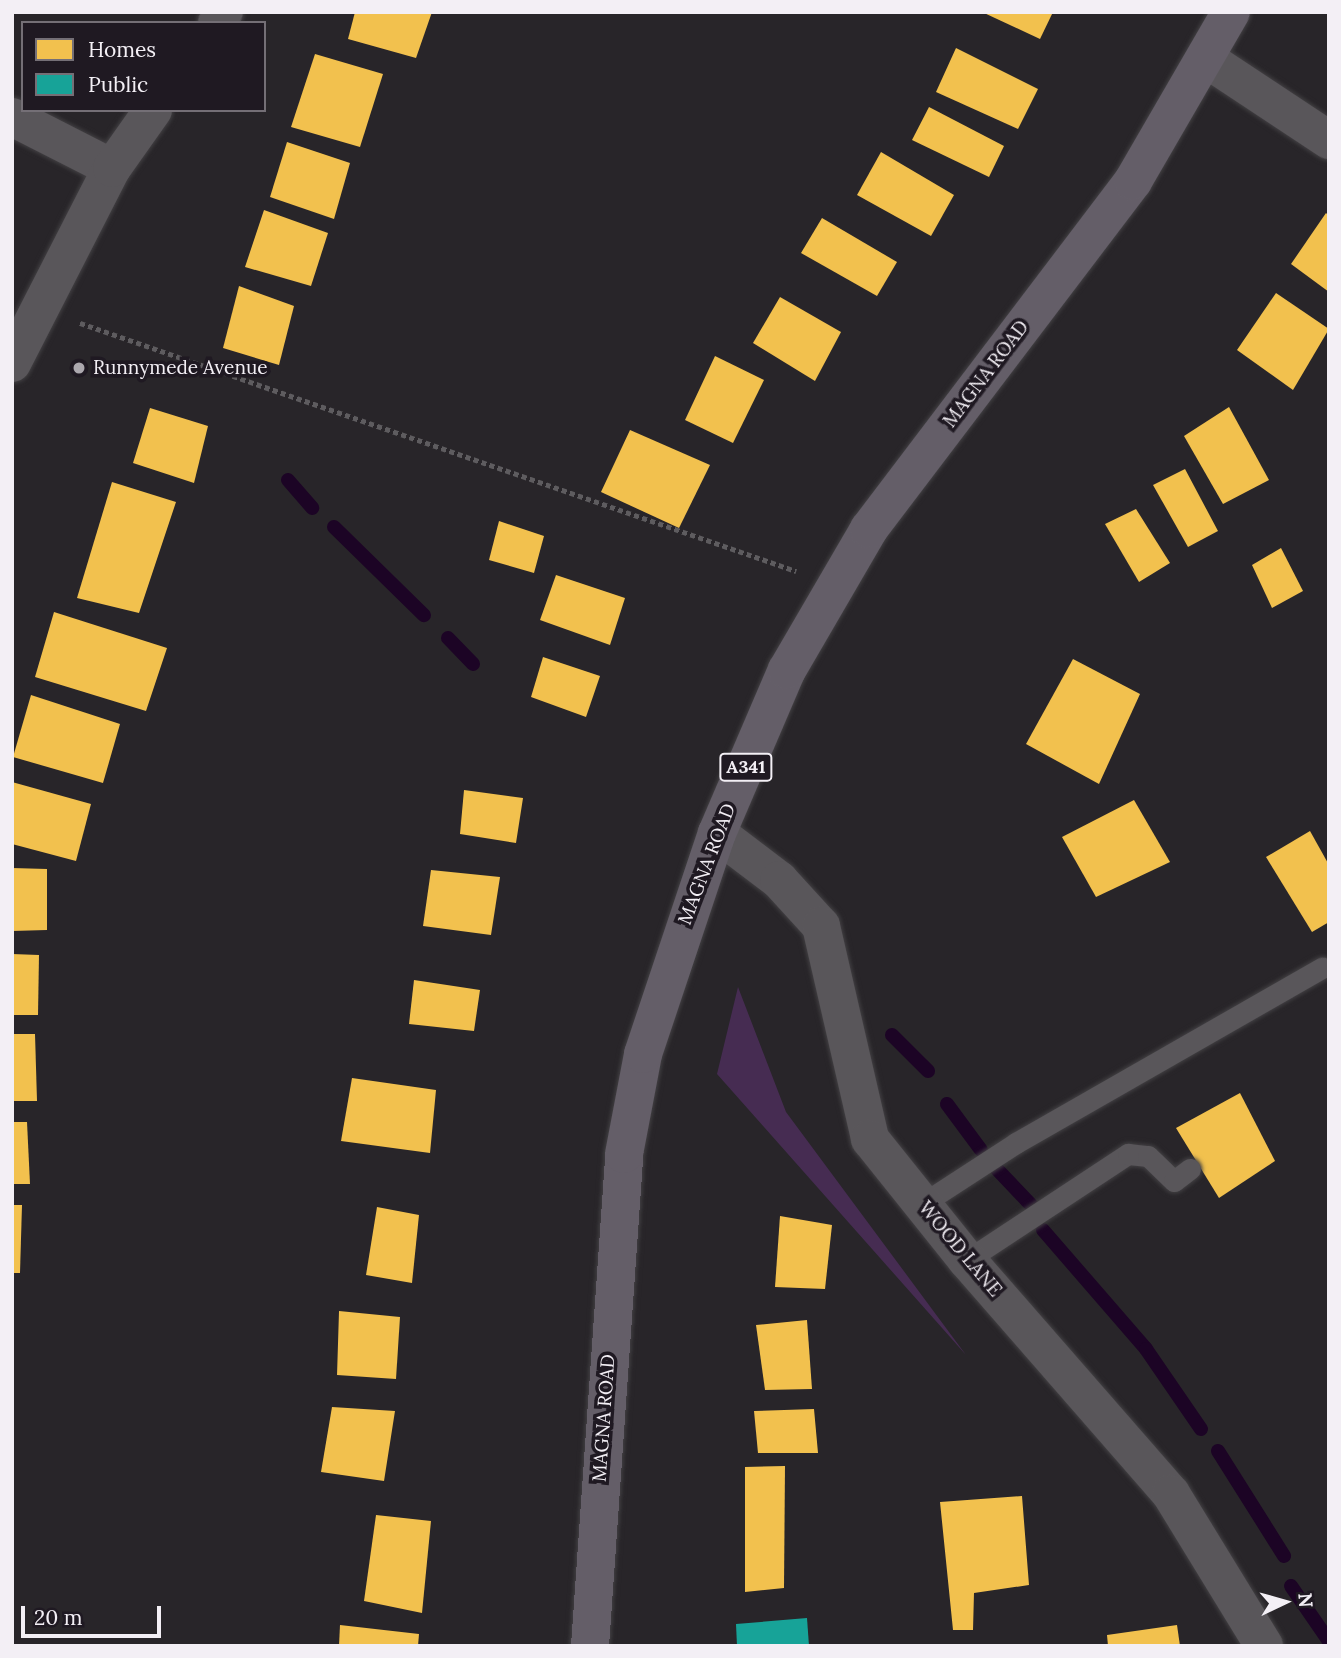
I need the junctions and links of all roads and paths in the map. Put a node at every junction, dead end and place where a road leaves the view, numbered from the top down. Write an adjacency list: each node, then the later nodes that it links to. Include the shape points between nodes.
1 (1231, 12): 2 (main road, MAGNA ROAD / A341)
2 (1205, 58): 5 (street); 9 (main road, MAGNA ROAD / A341, via 1133,181 869,529)
3 (152, 112): 6 (street)
4 (12, 117): 6 (street)
5 (1329, 140)
6 (112, 167): 7 (street)
7 (39, 309): 8 (street); 9 (path)
8 (12, 363)
9 (837, 585): 10 (main road, MAGNA ROAD / A341, via 787,670)
10 (717, 833): 13 (street, WOOD LANE, via 779,880 821,926 870,1139); 15 (main road, MAGNA ROAD / A341, via 643,1054 624,1154)
11 (1322, 968): 13 (lane, via 1016,1143)
12 (1190, 1169): 14 (lane, via 1174,1181 1148,1156 1128,1154)
13 (922, 1204): 14 (street, WOOD LANE)
14 (967, 1260): 16 (street, WOOD LANE, via 1171,1494)
15 (590, 1646)
16 (1264, 1646)

